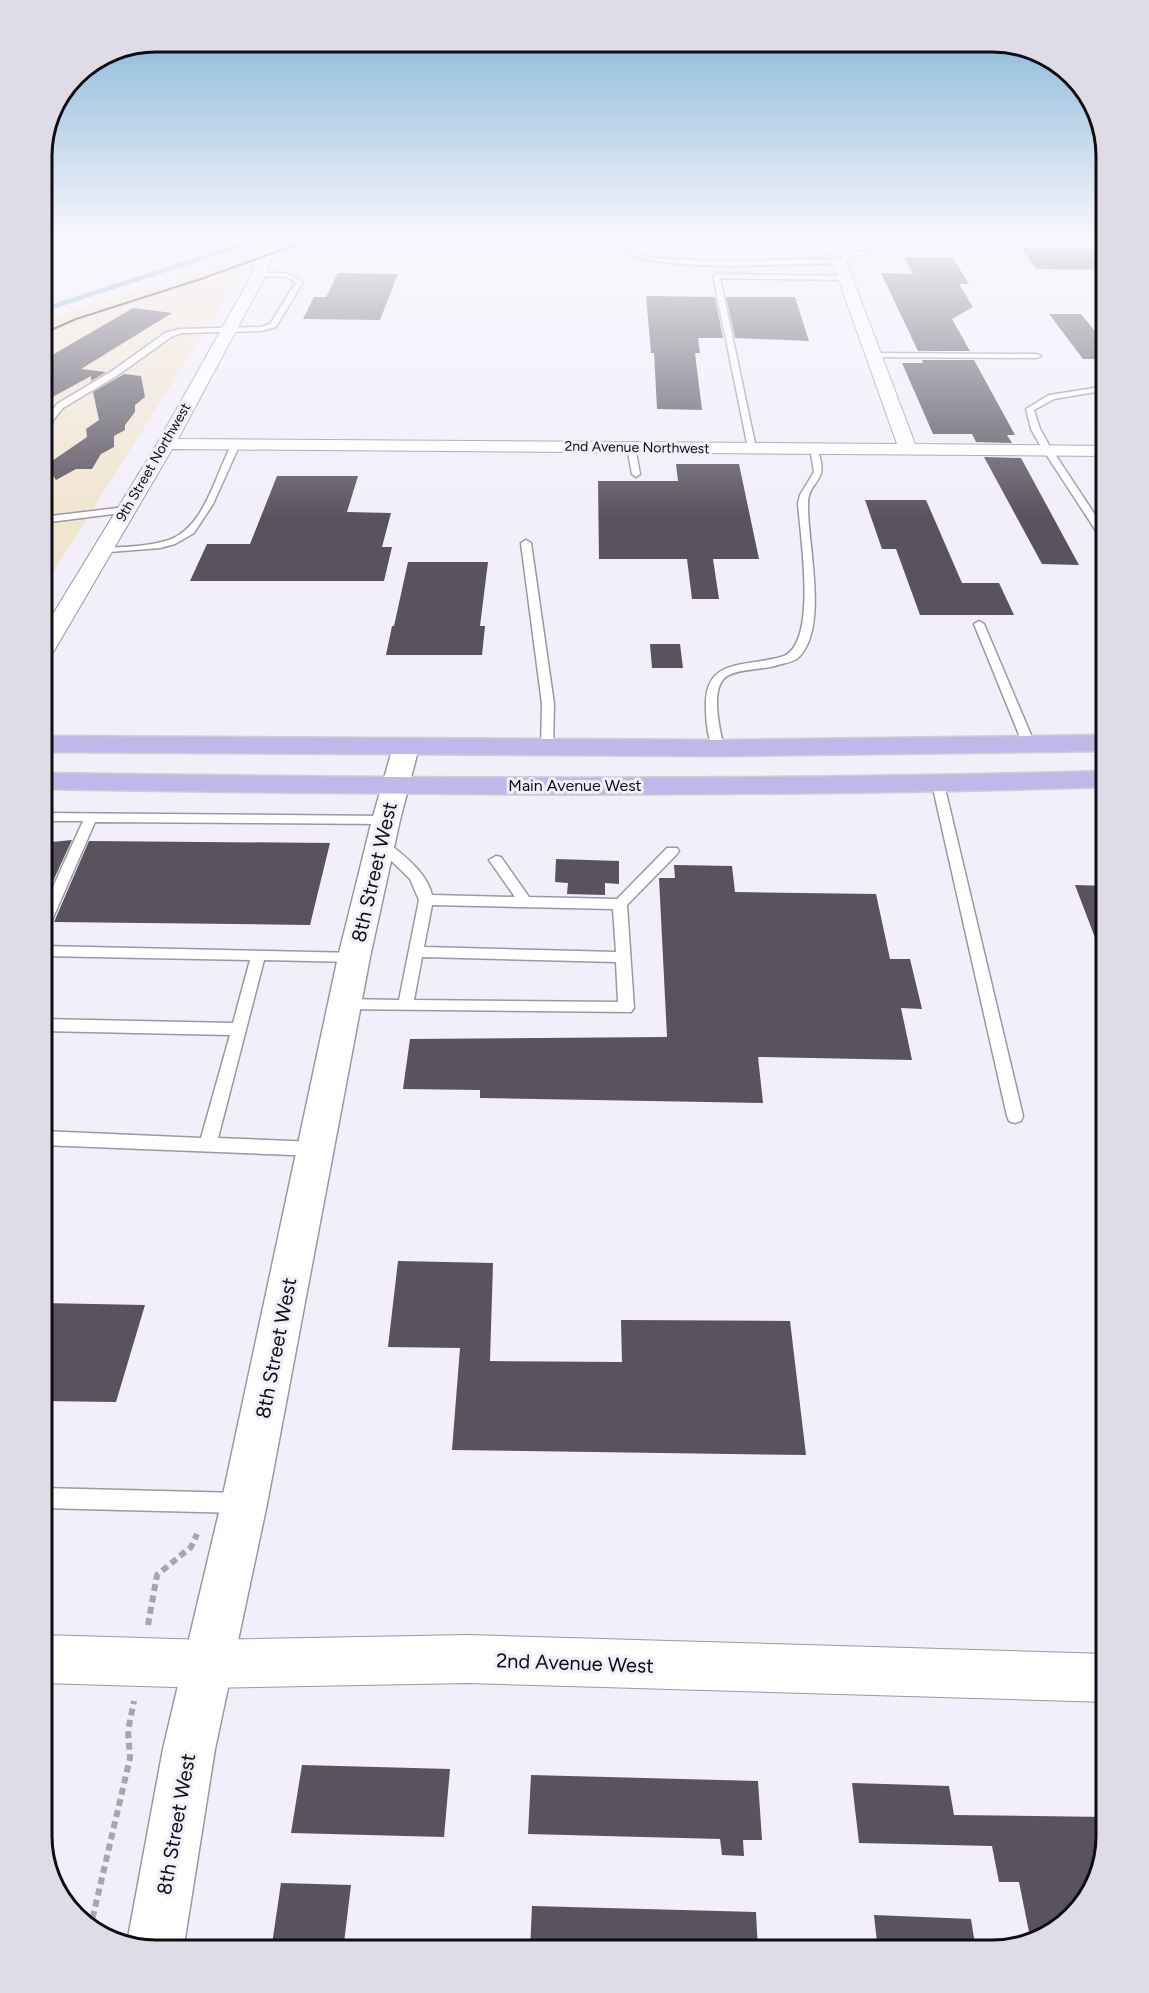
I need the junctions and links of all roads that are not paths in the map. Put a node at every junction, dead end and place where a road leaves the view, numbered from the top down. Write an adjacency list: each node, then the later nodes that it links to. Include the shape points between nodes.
1 (177, 332): 8 (lane, via 60,406)
2 (227, 332): 9 (street, 9th Street Northwest)
3 (728, 332): 12 (lane)
4 (865, 332): 5 (street)
5 (873, 355): 6 (lane); 14 (street)
6 (1036, 356)
7 (1096, 390): 15 (lane, via 1052,397 1030,410)
8 (53, 415)
9 (166, 444): 10 (street, 2nd Avenue Northwest); 18 (street, 9th Street Northwest)
10 (236, 444): 11 (street, 2nd Avenue Northwest); 22 (lane, via 191,531 170,542 145,548)
11 (631, 447): 12 (street, 2nd Avenue Northwest); 17 (lane)
12 (752, 448): 13 (street, 2nd Avenue Northwest)
13 (813, 449): 14 (street, 2nd Avenue Northwest); 30 (lane, via 818,475 803,500 811,604 801,645 794,656 723,673 717,678 711,717)
14 (908, 450): 15 (street, 2nd Avenue Northwest)
15 (1045, 451): 16 (street, 2nd Avenue Northwest); 20 (lane)
16 (1096, 451)
17 (636, 474)
18 (126, 510): 19 (lane); 22 (street, 9th Street Northwest)
19 (53, 519)
20 (1096, 523)
21 (526, 543): 29 (lane, via 548,704)
22 (100, 551): 24 (street, 9th Street Northwest)
23 (979, 624): 25 (lane)
24 (53, 631)
25 (1028, 742): 26 (main road); 30 (main road)
26 (1096, 743)
27 (53, 744): 28 (main road)
28 (406, 747): 29 (main road); 34 (street, 8th Street West)
29 (547, 748): 30 (main road)
30 (718, 748)
31 (1096, 778): 33 (main road, Main Avenue West)
32 (53, 782): 34 (main road, Main Avenue West)
33 (938, 784): 34 (main road, Main Avenue West); 52 (lane)
34 (387, 816): 36 (lane); 39 (lane, via 412,872 424,887); 46 (street, 8th Street West)
35 (53, 817): 36 (lane)
36 (90, 818): 40 (lane)
37 (672, 851): 42 (lane)
38 (495, 860): 41 (lane)
39 (426, 900): 41 (lane); 43 (lane)
40 (53, 903)
41 (526, 903): 42 (lane)
42 (620, 904): 47 (lane)
43 (416, 952): 47 (lane); 48 (lane)
44 (53, 956): 45 (lane)
45 (258, 956): 46 (lane); 51 (lane)
46 (354, 957): 49 (street, 8th Street West)
47 (622, 957): 48 (lane, via 626,1008)
48 (406, 1004): 49 (lane)
49 (345, 1005): 55 (street, 8th Street West)
50 (52, 1025): 51 (lane)
51 (239, 1029): 54 (lane)
52 (1015, 1116)
53 (52, 1138): 54 (lane)
54 (208, 1144): 55 (lane)
55 (316, 1149): 57 (street, 8th Street West)
56 (52, 1498): 57 (lane)
57 (244, 1504): 59 (street, 8th Street West)
58 (52, 1659): 59 (street, 2nd Avenue West)
59 (208, 1664): 60 (street, 2nd Avenue West, via 468,1659); 61 (street, 8th Street West)
60 (1096, 1678)
61 (156, 1940)

